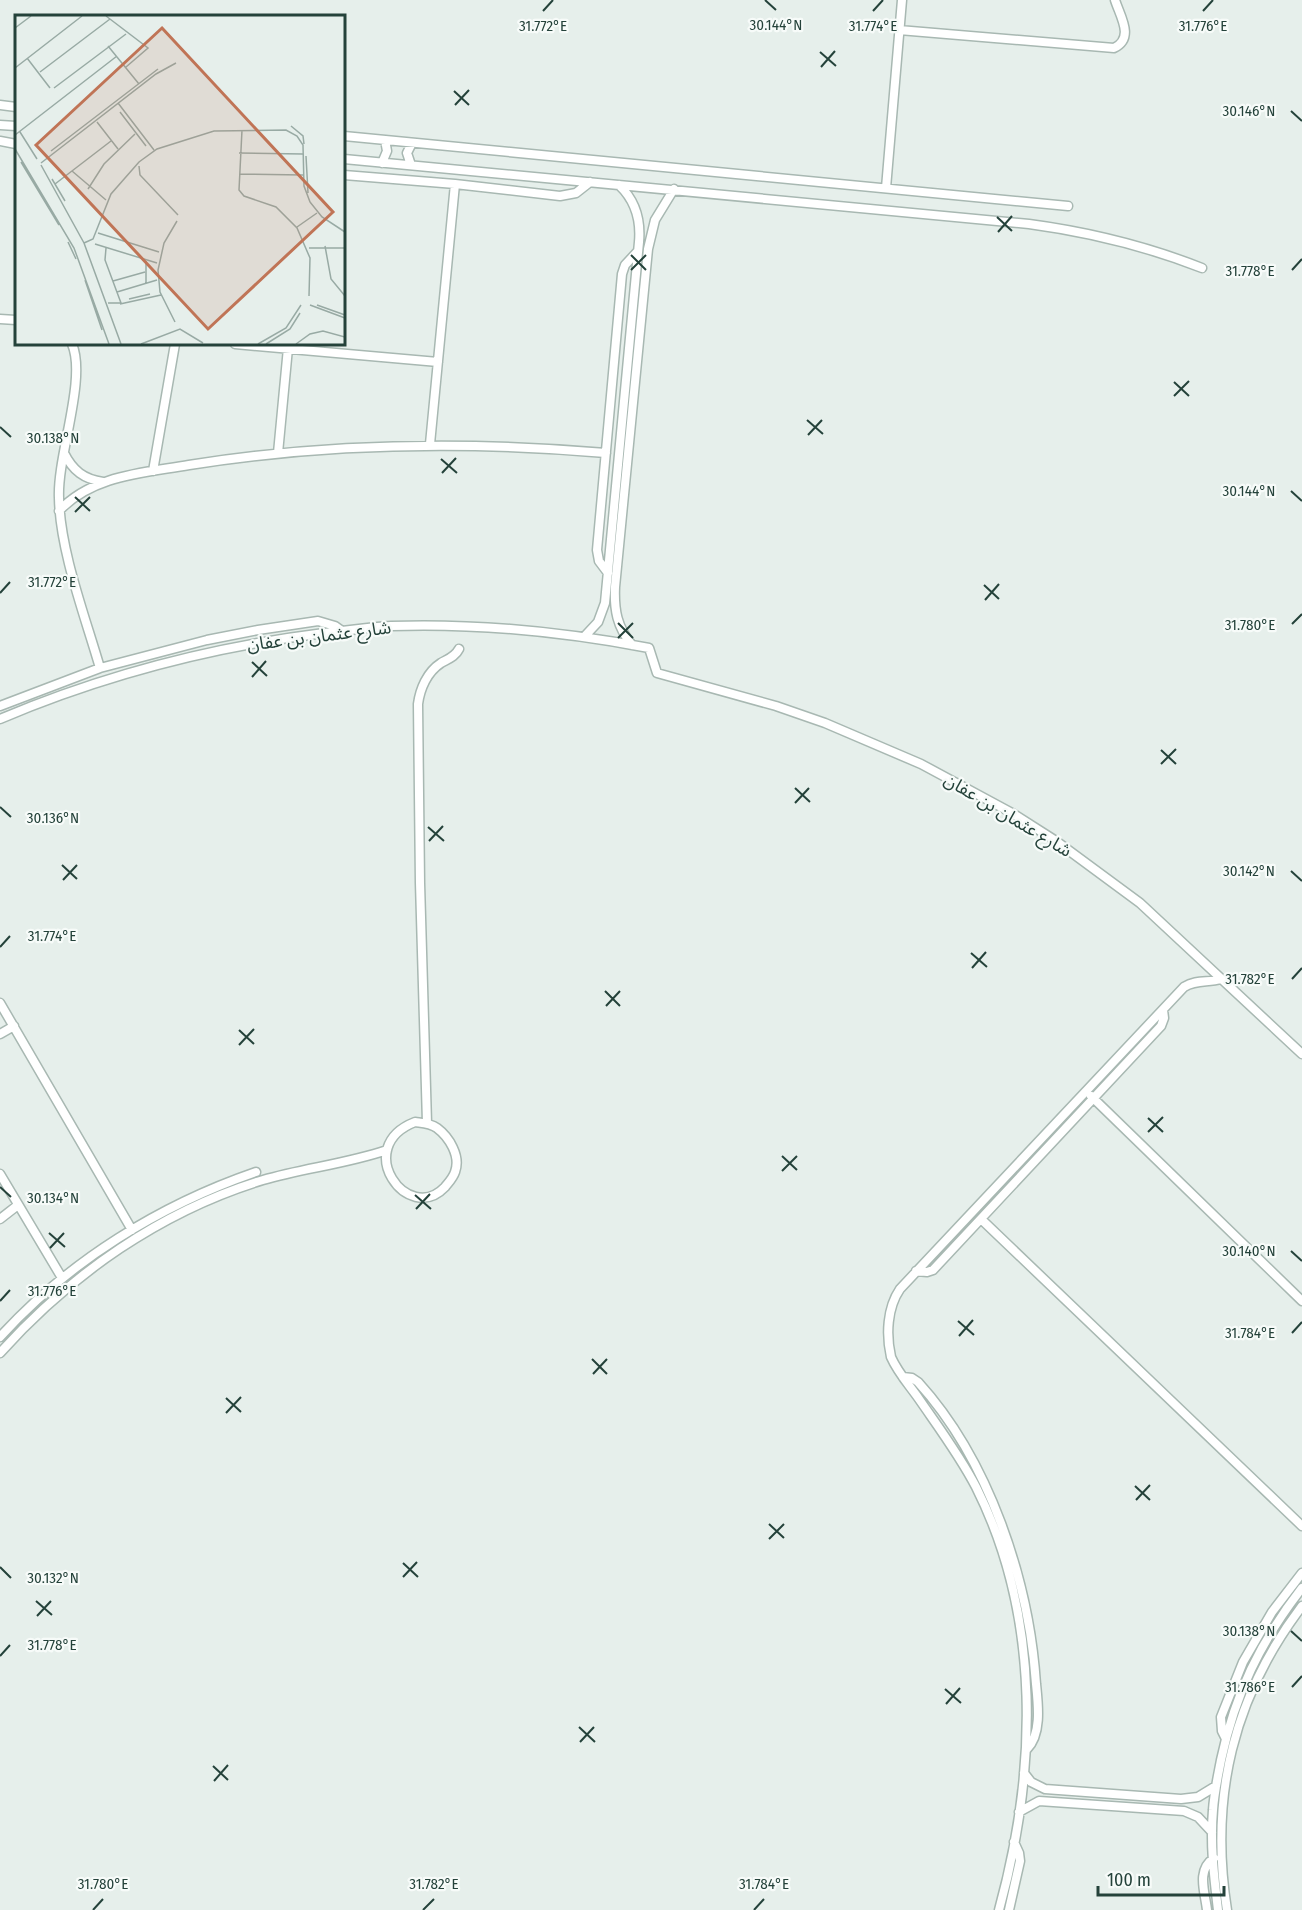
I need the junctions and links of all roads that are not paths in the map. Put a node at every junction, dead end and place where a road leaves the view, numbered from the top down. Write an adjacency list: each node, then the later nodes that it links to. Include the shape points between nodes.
1 (902, 0): 3 (street)
2 (1114, 0): 3 (street, via 1126,32 1123,42 1114,48)
3 (899, 30): 20 (street)
4 (0, 105): 5 (street)
5 (15, 107)
6 (0, 125): 7 (street)
7 (15, 126)
8 (345, 136): 9 (street)
9 (385, 140): 11 (street); 14 (street, via 387,151)
10 (0, 141): 12 (street)
11 (412, 143): 15 (street, via 407,153); 20 (street)
12 (15, 144)
13 (345, 159): 14 (street)
14 (382, 163): 15 (street)
15 (411, 165): 17 (street)
16 (345, 175): 18 (street)
17 (590, 182): 18 (street, via 576,193 560,196); 19 (street)
18 (455, 184): 31 (street)
19 (619, 185): 21 (street); 23 (street, via 638,214)
20 (886, 188): 22 (street)
21 (674, 189): 24 (street, via 1054,227 1127,243); 42 (street, via 655,220 648,249 616,576 617,618)
22 (1068, 206)
23 (638, 250): 35 (street, via 622,274); 39 (street)
24 (1202, 268)
25 (0, 319): 26 (street)
26 (15, 320)
27 (72, 345): 33 (street, via 75,382)
28 (175, 345): 36 (street)
29 (249, 345): 30 (street)
30 (288, 348): 31 (street); 34 (street)
31 (438, 362): 32 (street)
32 (430, 444): 34 (street); 35 (street)
33 (64, 453): 37 (street, via 79,474); 38 (street)
34 (278, 453): 36 (street)
35 (606, 453): 39 (street, via 597,550)
36 (153, 471): 37 (street)
37 (104, 482): 38 (street, via 79,493)
38 (59, 511): 44 (street, via 66,550)
39 (608, 573): 41 (street, via 601,616)
40 (342, 631): 41 (street, شارع عثمان بن عفان, via 437,625); 44 (street, via 318,621 298,623 207,640); 46 (street, شارع عثمان بن عفان, via 250,644 161,663 74,690)
41 (584, 637): 42 (street, شارع عثمان بن عفان)
42 (632, 645): 47 (street, شارع عثمان بن عفان, via 649,648 657,673 825,723 967,787 1099,871 1140,903)
43 (459, 649): 55 (street, via 428,677 418,704)
44 (100, 668): 45 (street)
45 (0, 706)
46 (0, 719)
47 (1221, 979): 49 (street, via 1189,984); 52 (street, شارع عثمان بن عفان)
48 (0, 1003): 50 (street)
49 (1163, 1010): 53 (street); 54 (street, via 1161,1026)
50 (14, 1026): 51 (street); 62 (street)
51 (0, 1034)
52 (1302, 1054)
53 (1086, 1091): 54 (street); 63 (street)
54 (1094, 1098): 61 (street); 65 (street)
55 (427, 1123): 56 (street, via 415,1122 397,1132); 56 (street, via 437,1128 453,1147 457,1163 452,1179 442,1190 421,1197 398,1188 387,1170)
56 (387, 1150): 67 (street, via 260,1181 180,1214 120,1248 80,1277 44,1307)
57 (256, 1172): 62 (street, via 192,1197)
58 (0, 1174): 59 (street)
59 (18, 1205): 60 (street); 64 (street)
60 (0, 1219)
61 (981, 1219): 63 (street, via 933,1270); 68 (street)
62 (132, 1230): 64 (street)
63 (916, 1271): 74 (street, via 896,1294 889,1312 890,1350 903,1377 965,1468 998,1540 1024,1650 1028,1706)
64 (62, 1278): 66 (street)
65 (1302, 1301)
66 (0, 1336)
67 (0, 1353)
68 (1302, 1526)
69 (1302, 1573): 73 (street, via 1261,1629 1235,1679 1221,1717)
70 (1302, 1588): 71 (street)
71 (1289, 1605): 72 (street); 73 (street, via 1251,1667)
72 (1300, 1609): 84 (street, via 1261,1669 1236,1732 1221,1815)
73 (1226, 1739): 75 (street)
74 (1024, 1773): 75 (street, via 1045,1789 1169,1798 1198,1797); 76 (street)
75 (1216, 1786): 77 (street)
76 (1019, 1812): 77 (street, via 1039,1801 1184,1811 1203,1821); 78 (street)
77 (1213, 1834): 79 (street)
78 (1014, 1842): 80 (street); 81 (street, via 1020,1861)
79 (1214, 1858): 82 (street, via 1203,1871); 83 (street)
80 (999, 1910)
81 (1009, 1910)
82 (1207, 1910)
83 (1218, 1910)
84 (1227, 1910)

